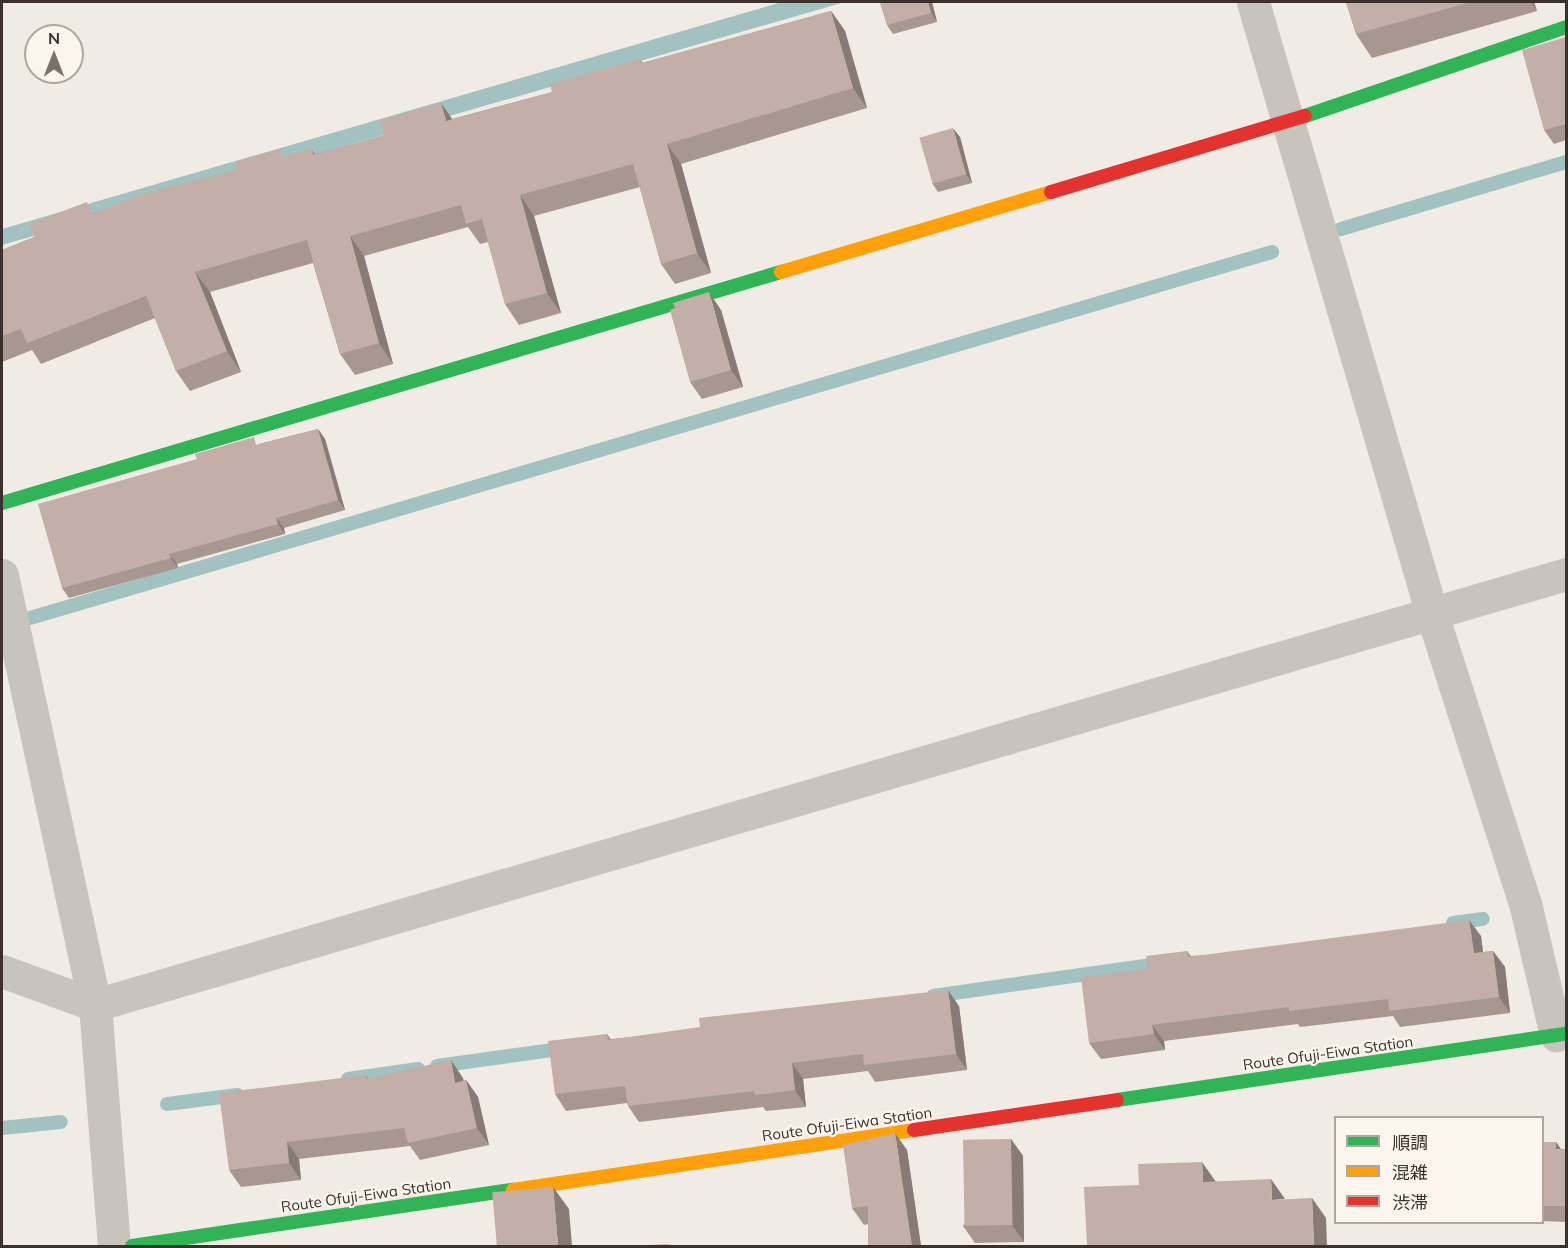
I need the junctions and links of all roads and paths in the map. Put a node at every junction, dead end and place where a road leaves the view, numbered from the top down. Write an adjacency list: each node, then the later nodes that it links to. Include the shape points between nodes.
1 (1253, 2): 3 (street)
2 (1566, 27): 3 (street)
3 (1288, 122): 4 (street); 7 (street)
4 (2, 502)
5 (1566, 574): 7 (street)
6 (2, 575): 9 (street)
7 (1432, 614): 9 (street); 10 (street, via 1525,903)
8 (2, 970): 9 (street)
9 (95, 1005): 11 (street)
10 (1561, 1035): 12 (street, Route Ofuji-Eiwa Station)
11 (114, 1246)
12 (132, 1246)

